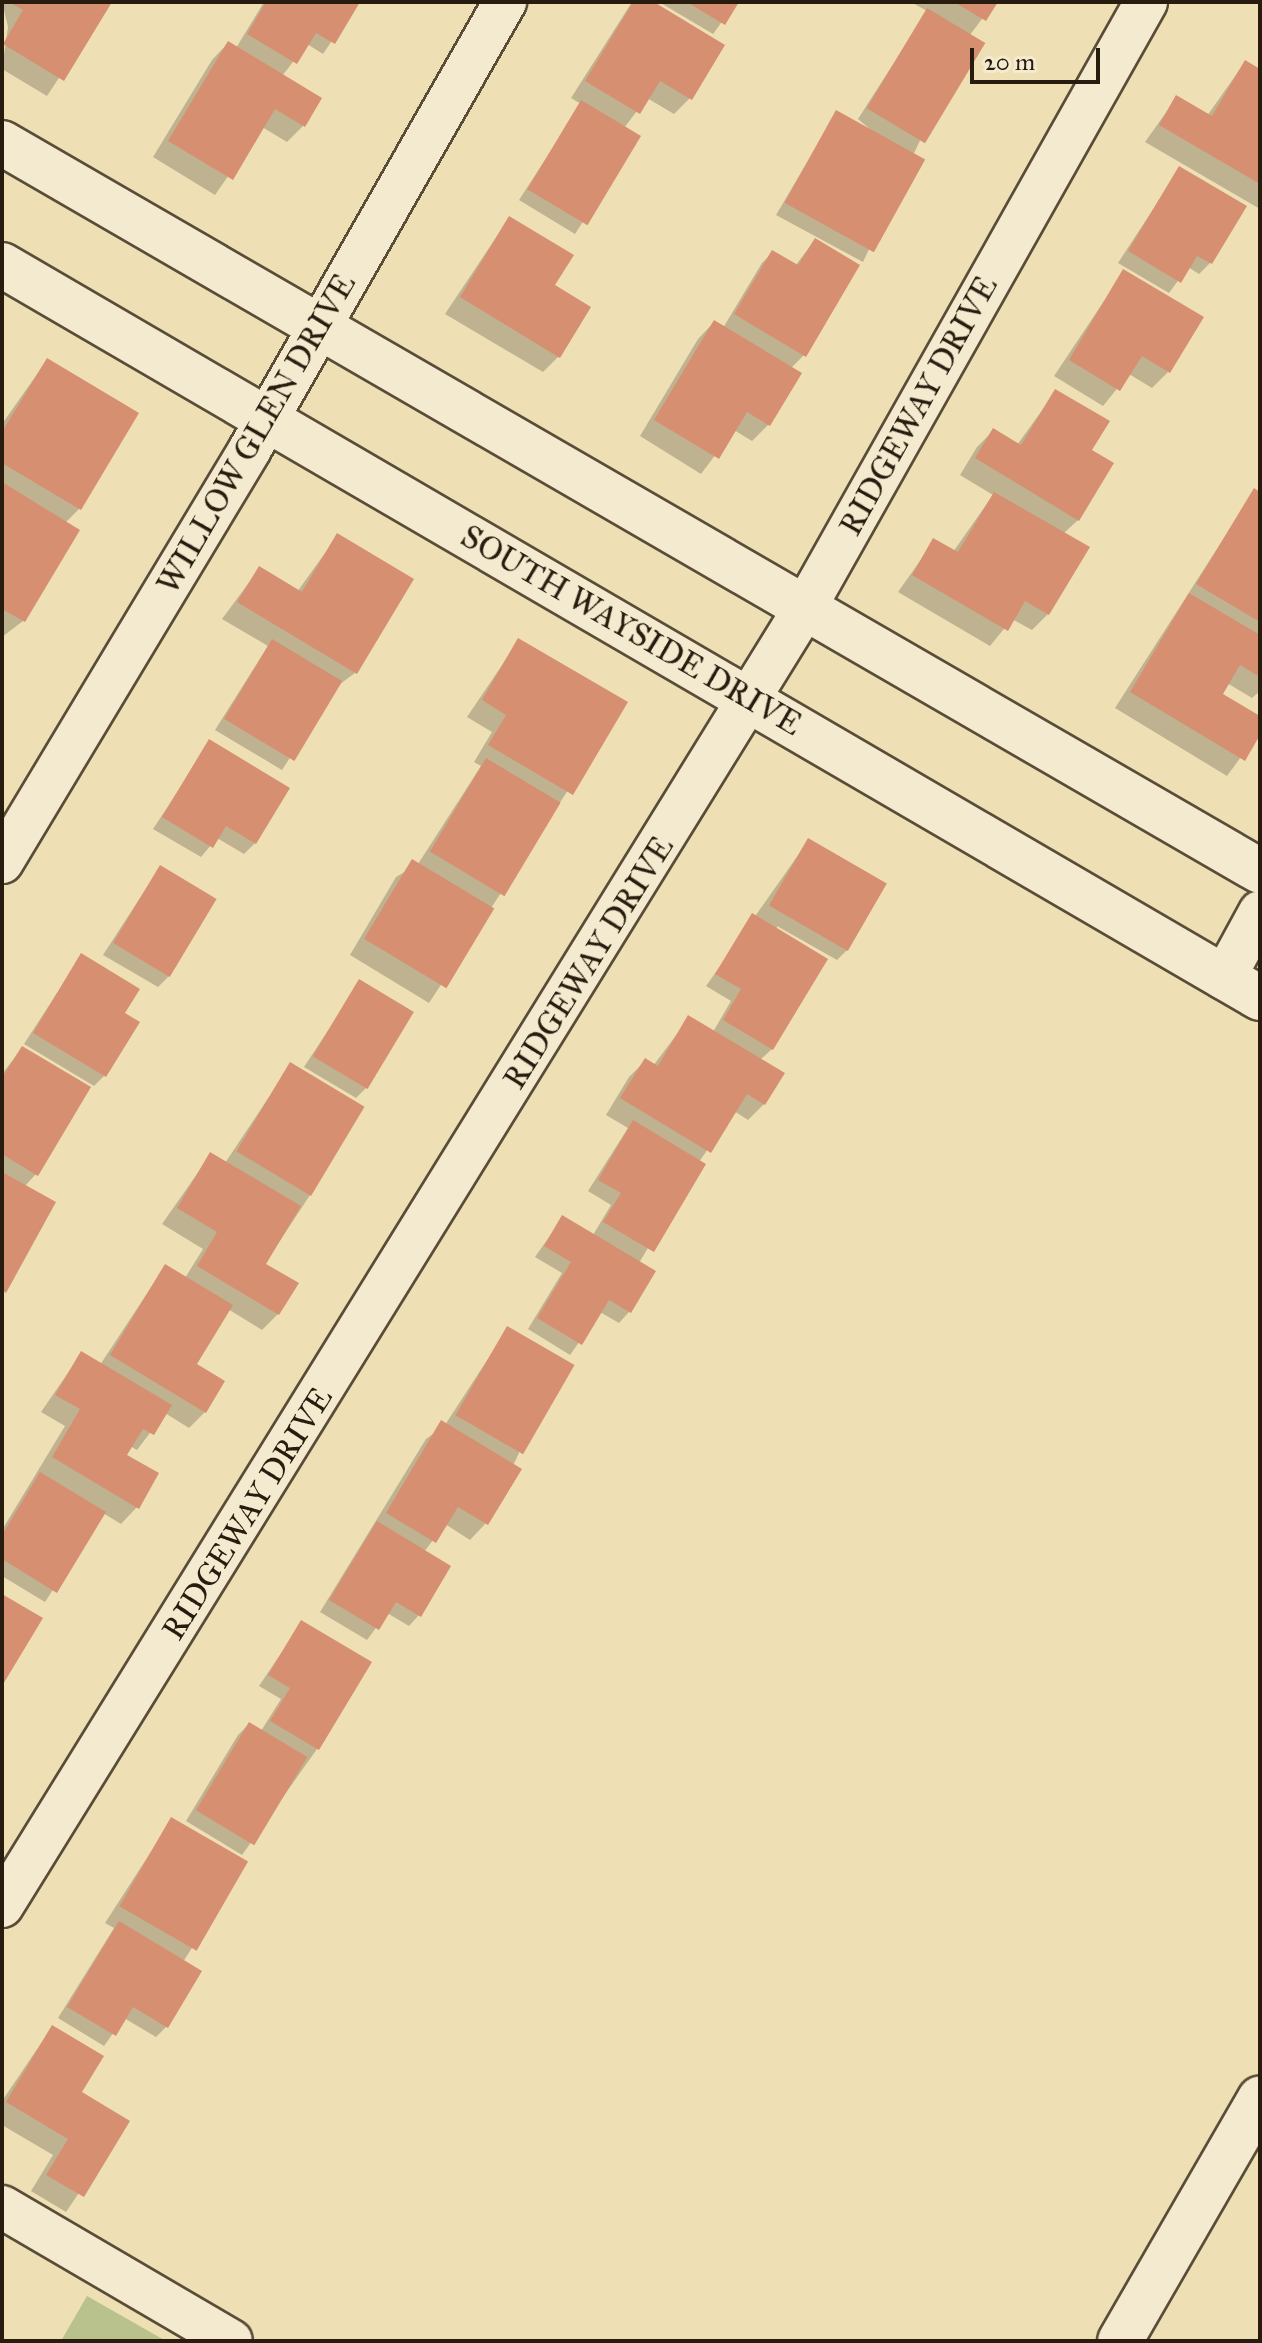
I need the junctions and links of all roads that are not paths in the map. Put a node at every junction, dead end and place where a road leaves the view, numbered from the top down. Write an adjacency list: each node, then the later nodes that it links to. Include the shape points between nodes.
1 (505, 2): 5 (street, WILLOW GLEN DRIVE)
2 (1146, 2): 7 (street, RIDGEWAY DRIVE)
3 (2, 143): 5 (street)
4 (2, 265): 6 (street, SOUTH WAYSIDE DRIVE)
5 (320, 327): 6 (street, WILLOW GLEN DRIVE); 7 (street)
6 (266, 420): 8 (street, SOUTH WAYSIDE DRIVE); 9 (street, WILLOW GLEN DRIVE)
7 (806, 606): 8 (street, RIDGEWAY DRIVE); 10 (street)
8 (750, 700): 12 (street, SOUTH WAYSIDE DRIVE); 13 (street, RIDGEWAY DRIVE)
9 (2, 862)
10 (1260, 871)
11 (1260, 912): 12 (street)
12 (1242, 988)
13 (2, 1906)
14 (1260, 2099): 17 (street)
15 (2, 2207): 16 (street)
16 (231, 2341)
17 (1120, 2341)

